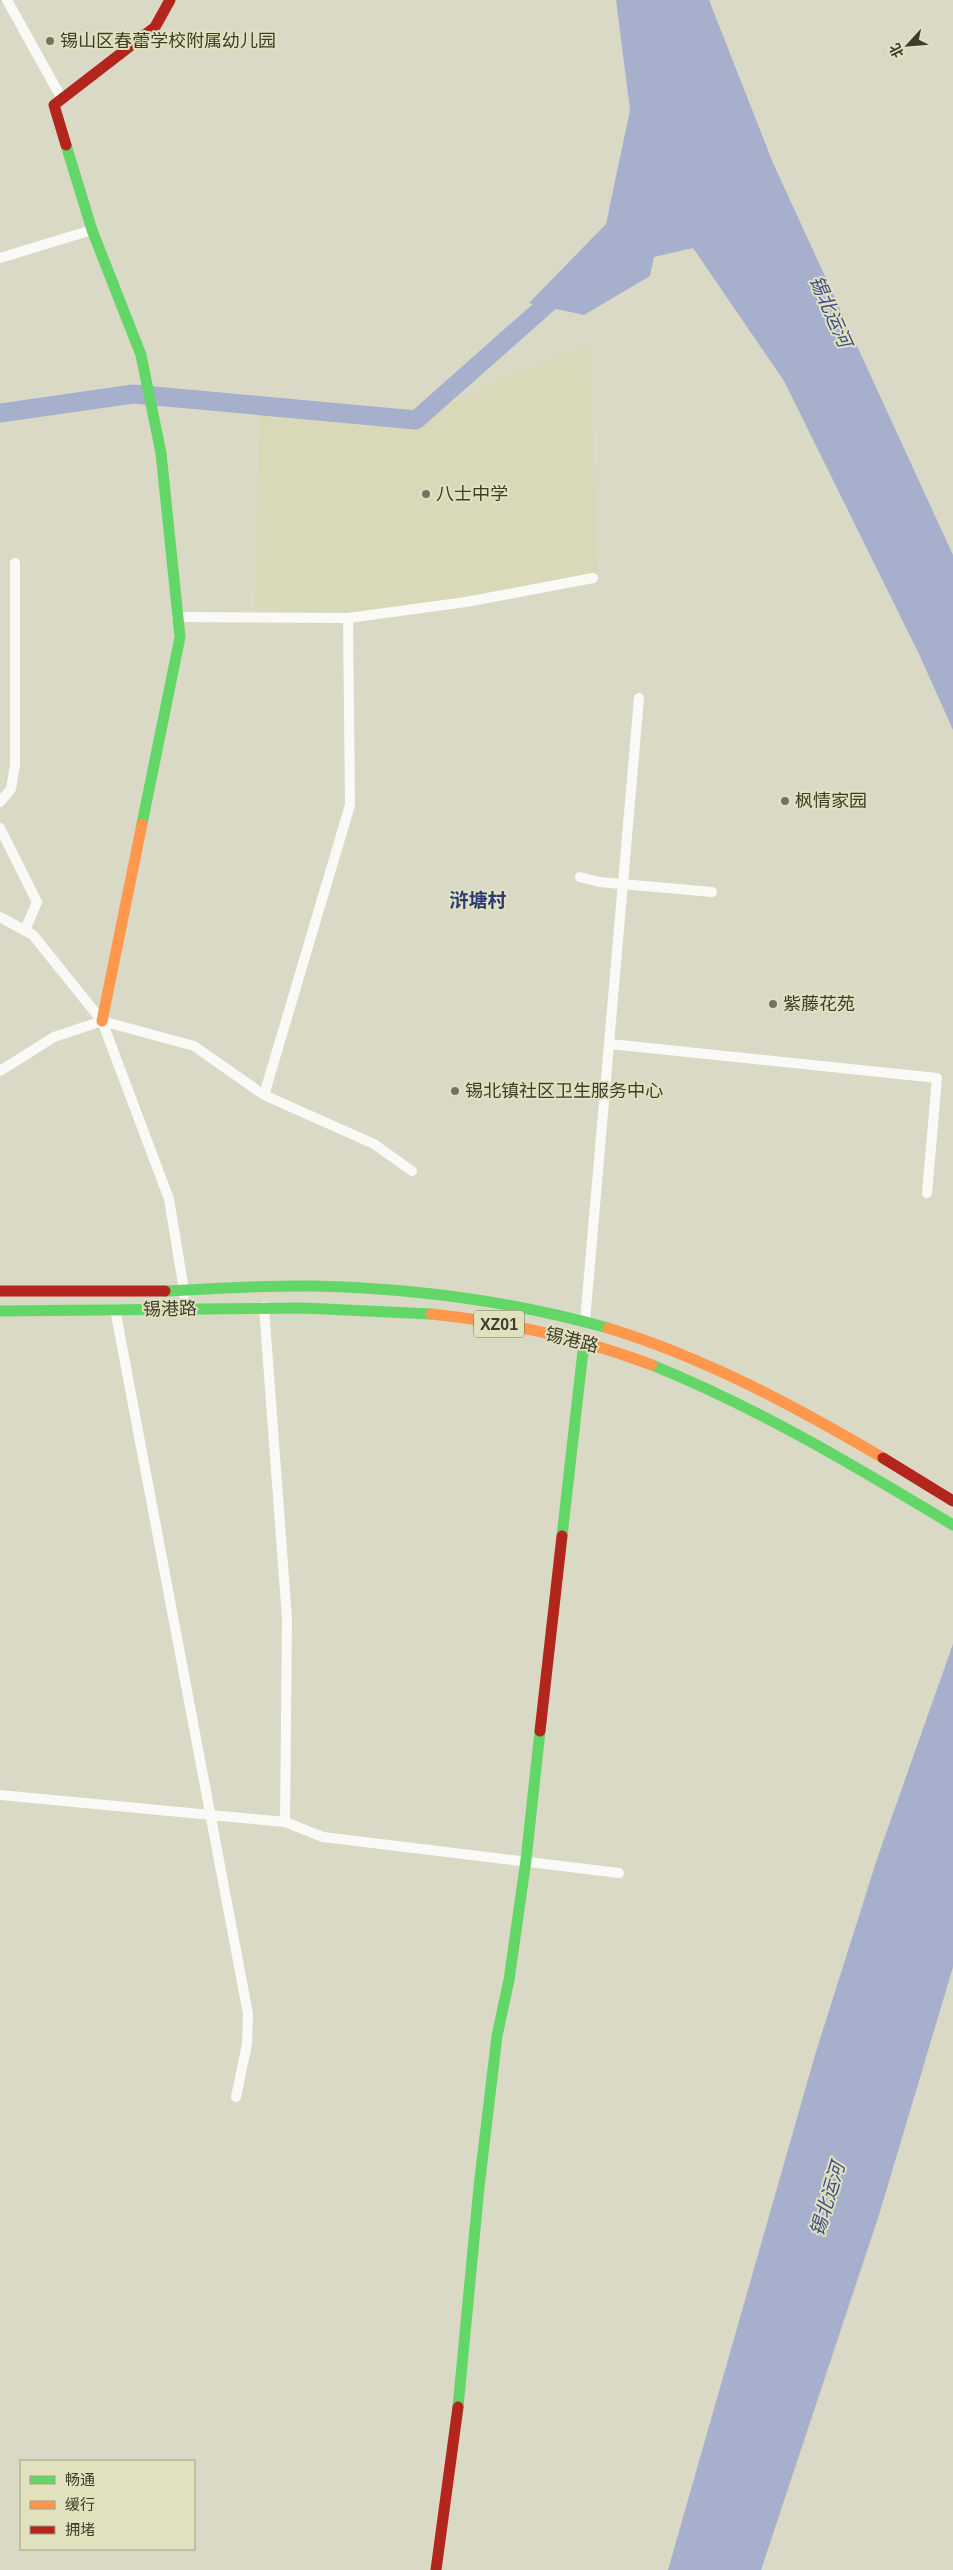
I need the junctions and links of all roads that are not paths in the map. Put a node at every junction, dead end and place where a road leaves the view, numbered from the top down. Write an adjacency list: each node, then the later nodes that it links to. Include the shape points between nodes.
1 (7, 0): 3 (street)
2 (170, 0): 3 (street, via 155,27)
3 (62, 99): 4 (street, via 54,105)
4 (92, 230): 5 (street); 8 (street, via 141,355 161,453)
5 (0, 258)
6 (14, 563): 11 (street, via 15,765 10,789)
7 (593, 578): 9 (street, via 466,602)
8 (177, 617): 9 (street); 18 (street, via 180,637)
9 (348, 618): 21 (street, via 350,805)
10 (639, 698): 14 (street)
11 (0, 802)
12 (0, 828): 17 (street, via 37,902)
13 (580, 877): 14 (street)
14 (624, 885): 15 (street); 19 (street)
15 (712, 892)
16 (0, 917): 17 (street)
17 (24, 930): 18 (street, via 33,935)
18 (102, 1021): 20 (street, via 54,1037); 21 (street, via 194,1046); 24 (street, via 170,1199)
19 (610, 1044): 23 (street, via 937,1078); 30 (street)
20 (0, 1071)
21 (264, 1095): 22 (street, via 374,1144)
22 (412, 1171)
23 (927, 1192)
24 (184, 1290): 25 (street, 锡港路 / XZ01); 28 (street); 30 (street, 锡港路 / XZ01, via 309,1286 403,1291 506,1304)
25 (0, 1291)
26 (264, 1308): 28 (street, 锡港路 / XZ01); 31 (street, 锡港路 / XZ01, via 362,1308 444,1316 502,1324); 36 (street, via 287,1619)
27 (115, 1309): 28 (street, 锡港路 / XZ01); 29 (street, 锡港路 / XZ01); 35 (street)
28 (185, 1309)
29 (0, 1311)
30 (585, 1321): 32 (street, 锡港路 / XZ01, via 662,1346 721,1370 820,1420)
31 (584, 1342): 33 (street, 锡港路 / XZ01, via 664,1369 753,1409 810,1438); 37 (street)
32 (953, 1501)
33 (953, 1525)
34 (0, 1796): 35 (street)
35 (208, 1816): 36 (street); 39 (street, via 248,2014 247,2044)
36 (285, 1822): 37 (street, via 323,1837)
37 (526, 1860): 38 (street); 40 (street, via 497,2036 456,2432)
38 (619, 1873)
39 (236, 2097)
40 (436, 2570)

